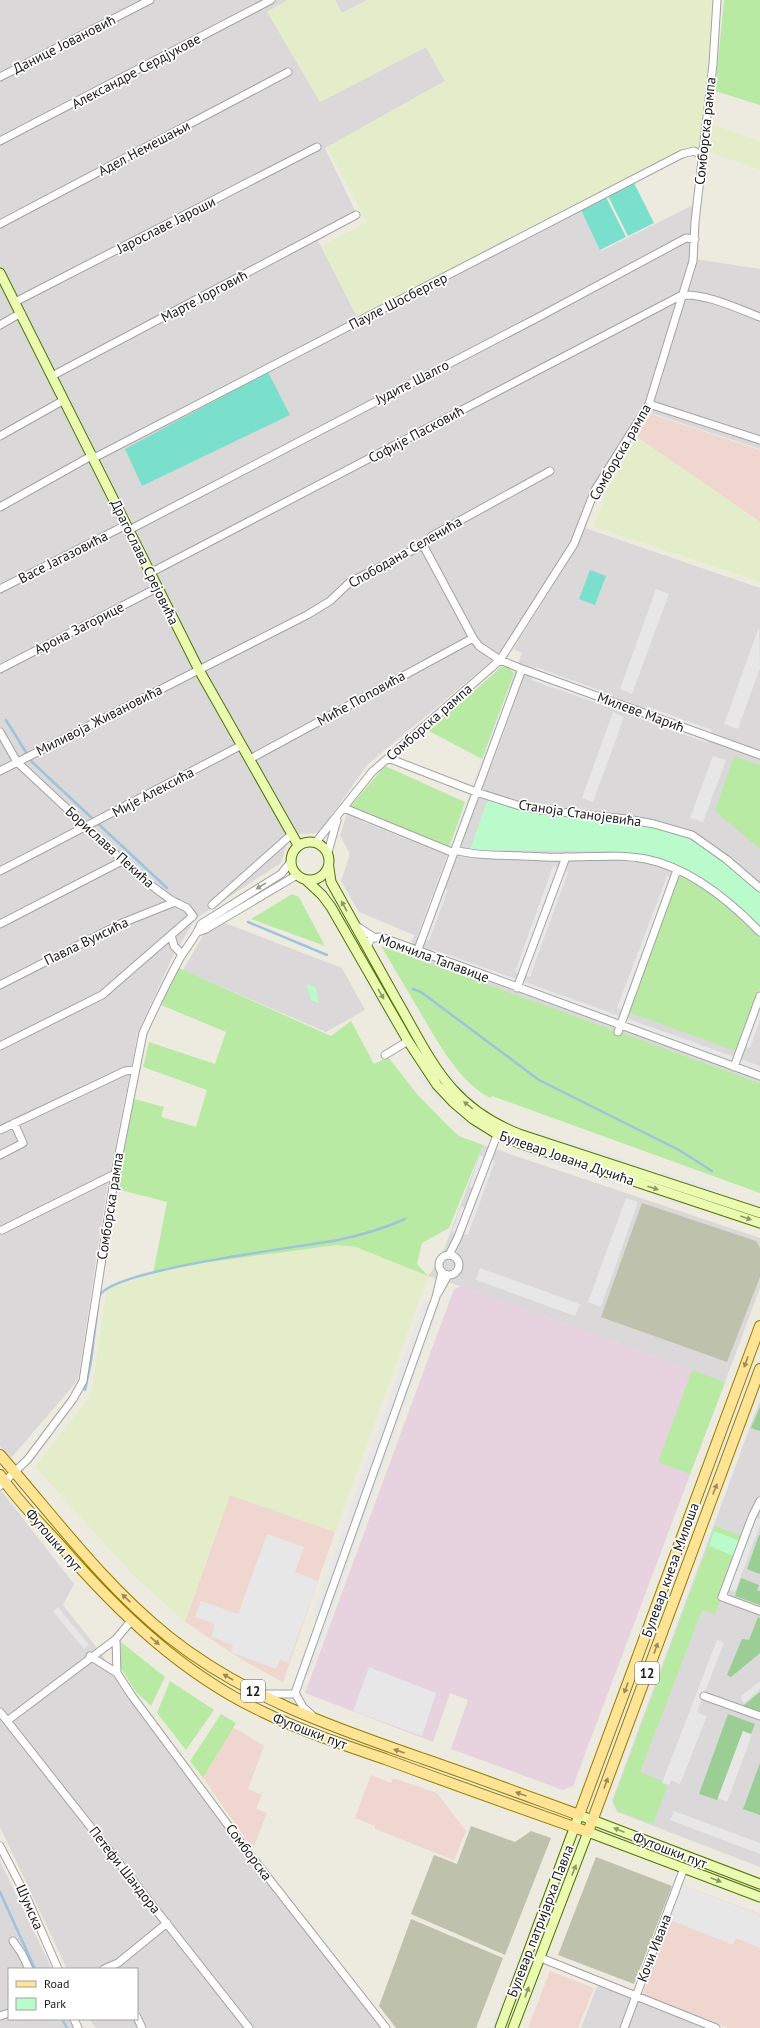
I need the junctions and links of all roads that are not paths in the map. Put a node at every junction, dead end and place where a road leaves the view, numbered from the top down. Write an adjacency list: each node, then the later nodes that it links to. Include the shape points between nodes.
1 (150, 0): 5 (street, Данице Јовановић)
2 (271, 0): 6 (street, Александре Сердјукове)
3 (717, 0): 8 (street, Сомборска рампа)
4 (288, 72): 10 (street, Адел Немешањи)
5 (0, 78)
6 (0, 141)
7 (317, 147): 14 (street, Јарославе Јароши)
8 (703, 156): 11 (street, Сомборска рампа); 23 (street, Пауле Шосбергер, via 694,151 682,154)
9 (356, 215): 18 (street, Марте Јорговић)
10 (0, 224)
11 (695, 240): 13 (street, Сомборска рампа, via 693,261); 26 (street, Јудите Шалго, via 686,238 537,318)
12 (0, 273): 14 (street, Драгослава Срејовића)
13 (682, 295): 16 (street, via 707,298); 20 (street, Сомборска рампа); 28 (street, Софије Пасковић)
14 (15, 302): 15 (street, Драгослава Срејовића)
15 (21, 314): 17 (street); 18 (street, Драгослава Срејовића)
16 (760, 317)
17 (0, 325)
18 (52, 376): 19 (street, Драгослава Срејовића)
19 (64, 400): 21 (street); 23 (street, Драгослава Срејовића)
20 (649, 404): 22 (street); 32 (street, Сомборска рампа, via 595,490 574,544)
21 (0, 436)
22 (760, 440)
23 (93, 457): 25 (street, Пауле Шосбергер); 26 (street, Драгослава Срејовића)
24 (550, 471): 27 (street, Слободана Селенића, via 432,536)
25 (0, 507)
26 (128, 528): 28 (street, Драгослава Срејовића); 30 (street, Васе Јагазовића)
27 (423, 545): 31 (street, Милеве Марић); 35 (street, Слободана Селенића, via 350,582 330,601 307,615)
28 (150, 573): 29 (street, Драгослава Срејовића)
29 (157, 588): 33 (street, Арона Загорице); 35 (street, Драгослава Срејовића)
30 (0, 590)
31 (473, 638): 32 (street, Милеве Марић, via 483,649); 40 (street, Миће Поповића)
32 (500, 660): 34 (street, Милеве Марић); 39 (street, Сомборска рампа)
33 (0, 669)
34 (522, 669): 38 (street, Милеве Марић); 43 (street)
35 (199, 670): 37 (street, Драгослава Срејовића); 41 (street, Миливоја Живановића)
36 (0, 732): 41 (street, Борислава Пекића)
37 (242, 745): 40 (street, Драгослава Срејовића); 46 (street, Мије Алексића)
38 (760, 755)
39 (388, 758): 43 (street, Станоја Станојевића); 44 (street, Сомборска рампа, via 363,781)
40 (250, 759): 47 (street, Драгослава Срејовића)
41 (17, 762): 42 (street, Миливоја Живановића); 46 (street, Борислава Пекића)
42 (0, 771)
43 (476, 792): 51 (street); 60 (street, Станоја Станојевића, via 541,810 627,819 692,835)
44 (344, 808): 45 (street, Сомборска рампа); 51 (street)
45 (338, 816): 48 (street, Сомборска рампа); 50 (street, Сомборска рампа)
46 (94, 823): 53 (street, Борислава Пекића); 57 (street, Мије Алексића)
47 (292, 834): 49 (street, Драгослава Срејовића); 62 (street)
48 (316, 842): 49 (street); 50 (street)
49 (298, 845): 54 (street)
50 (328, 852): 55 (street)
51 (454, 852): 52 (street); 70 (street)
52 (566, 857): 56 (street, via 612,856 646,860); 73 (street)
53 (122, 861): 61 (street, Борислава Пекића); 63 (street)
54 (291, 862): 58 (street); 65 (street, Сомборска рампа, one-way to 65, via 281,874 201,924)
55 (328, 868): 59 (street, via 322,877); 64 (street, Булевар Јована Дучића, one-way to 55, via 331,882)
56 (677, 870): 66 (street, via 718,896 748,919); 75 (street)
57 (0, 871)
58 (297, 875): 59 (street); 65 (street, Сомборска рампа)
59 (306, 880): 76 (street, Булевар Јована Дучића, one-way to 76, via 331,907)
60 (760, 888)
61 (175, 902): 67 (street, Борислава Пекића, via 187,908 193,916); 72 (street, Павла Вуисића, via 122,923)
62 (212, 905)
63 (0, 924)
64 (354, 924): 68 (street, Момчила Тапавице); 69 (street, Булевар Јована Дучића)
65 (198, 932): 71 (street, Сомборска рампа)
66 (760, 932)
67 (171, 935): 71 (street, via 174,946); 77 (street, via 102,995)
68 (375, 938): 69 (street, via 371,938); 70 (street, Момчила Тапавице, via 381,937)
69 (367, 947): 84 (street, Булевар Јована Дучића, one-way to 69, via 464,1102 444,1081 426,1054)
70 (417, 952): 73 (street, Момчила Тапавице)
71 (182, 954): 80 (street, Сомборска рампа, via 143,1033)
72 (0, 985)
73 (517, 988): 75 (street, Момчила Тапавице)
74 (760, 996): 79 (street)
75 (619, 1029): 79 (street, Момчила Тапавице)
76 (408, 1041): 78 (street); 84 (street, Булевар Јована Дучића, via 437,1085 453,1102 473,1119)
77 (0, 1046)
78 (385, 1055)
79 (734, 1067): 81 (street, Момчила Тапавице)
80 (135, 1070): 82 (street, via 125,1071); 86 (street, Сомборска рампа)
81 (760, 1076)
82 (14, 1123): 83 (street); 85 (street, via 23,1143)
83 (0, 1130)
84 (499, 1130): 87 (street, Булевар Јована Дучића, via 519,1134); 88 (street, Булевар Јована Дучића, one-way to 88, via 523,1145); 90 (street)
85 (0, 1155)
86 (114, 1174): 89 (street); 95 (street, Сомборска рампа, via 83,1382 28,1459)
87 (760, 1213)
88 (760, 1223)
89 (2, 1230)
90 (451, 1256): 91 (street, via 442,1258 439,1263); 91 (street, via 458,1261 459,1268 455,1273)
91 (445, 1274): 106 (street)
92 (760, 1326): 98 (main road, Булевар кнеза Милоша / 12, one-way to 98)
93 (759, 1373): 99 (main road, Булевар кнеза Милоша / 12, one-way to 93)
94 (0, 1455): 95 (main road, 12)
95 (14, 1472): 96 (street, Сомборска рампа); 105 (main road, Футошки пут / 12, one-way to 95, via 210,1667 140,1612 89,1561)
96 (1, 1481): 101 (main road, Футошки пут / 12, via 82,1573)
97 (759, 1501): 100 (street, via 722,1598)
98 (688, 1520): 99 (main road); 112 (main road, Булевар кнеза Милоша / 12, one-way to 112)
99 (702, 1526): 113 (main road, Булевар кнеза Милоша / 12, one-way to 99)
100 (760, 1611)
101 (131, 1621): 102 (street); 114 (main road, Футошки пут / 12, one-way to 114, via 183,1664 212,1684 262,1712 310,1733)
102 (116, 1639): 103 (street); 104 (street)
103 (90, 1656): 104 (street, Сомборска); 110 (street)
104 (117, 1672): 128 (street, Сомборска, via 248,1852)
105 (257, 1694): 106 (street); 111 (main road, Футошки пут / 12)
106 (295, 1694): 111 (street, via 303,1707)
107 (704, 1696): 109 (street)
108 (0, 1712): 110 (street, Петефи Шандора)
109 (760, 1716)
110 (7, 1721): 120 (street, Петефи Шандора)
111 (318, 1721): 112 (main road, Футошки пут / 12, one-way to 111)
112 (579, 1815): 113 (street, Футошки пут); 114 (street, Булевар патријарха Павла)
113 (592, 1820): 115 (main road, Булевар кнеза Милоша / 12); 118 (street, Футошки пут, one-way to 113)
114 (575, 1827): 115 (main road, 12); 129 (street, Булевар патријарха Павла)
115 (588, 1832): 117 (street, Футошки пут); 122 (street, Булевар патријарха Павла, one-way to 115)
116 (0, 1846): 124 (street, Шумска)
117 (684, 1868): 119 (street, Футошки пут, one-way to 119); 126 (street, Кочи Ивана)
118 (760, 1884)
119 (760, 1896)
120 (167, 1923): 125 (street); 127 (street, Петефи Шандора)
121 (13, 1941): 123 (street)
122 (541, 1958): 126 (street); 130 (street, Булевар патријарха Павла, one-way to 122)
123 (29, 1968)
124 (58, 1968)
125 (114, 1968)
126 (636, 1996): 131 (street, Кочи Ивана); 132 (street)
127 (249, 2028)
128 (386, 2028)
129 (500, 2028)
130 (513, 2028)
131 (624, 2028)
132 (716, 2028)

